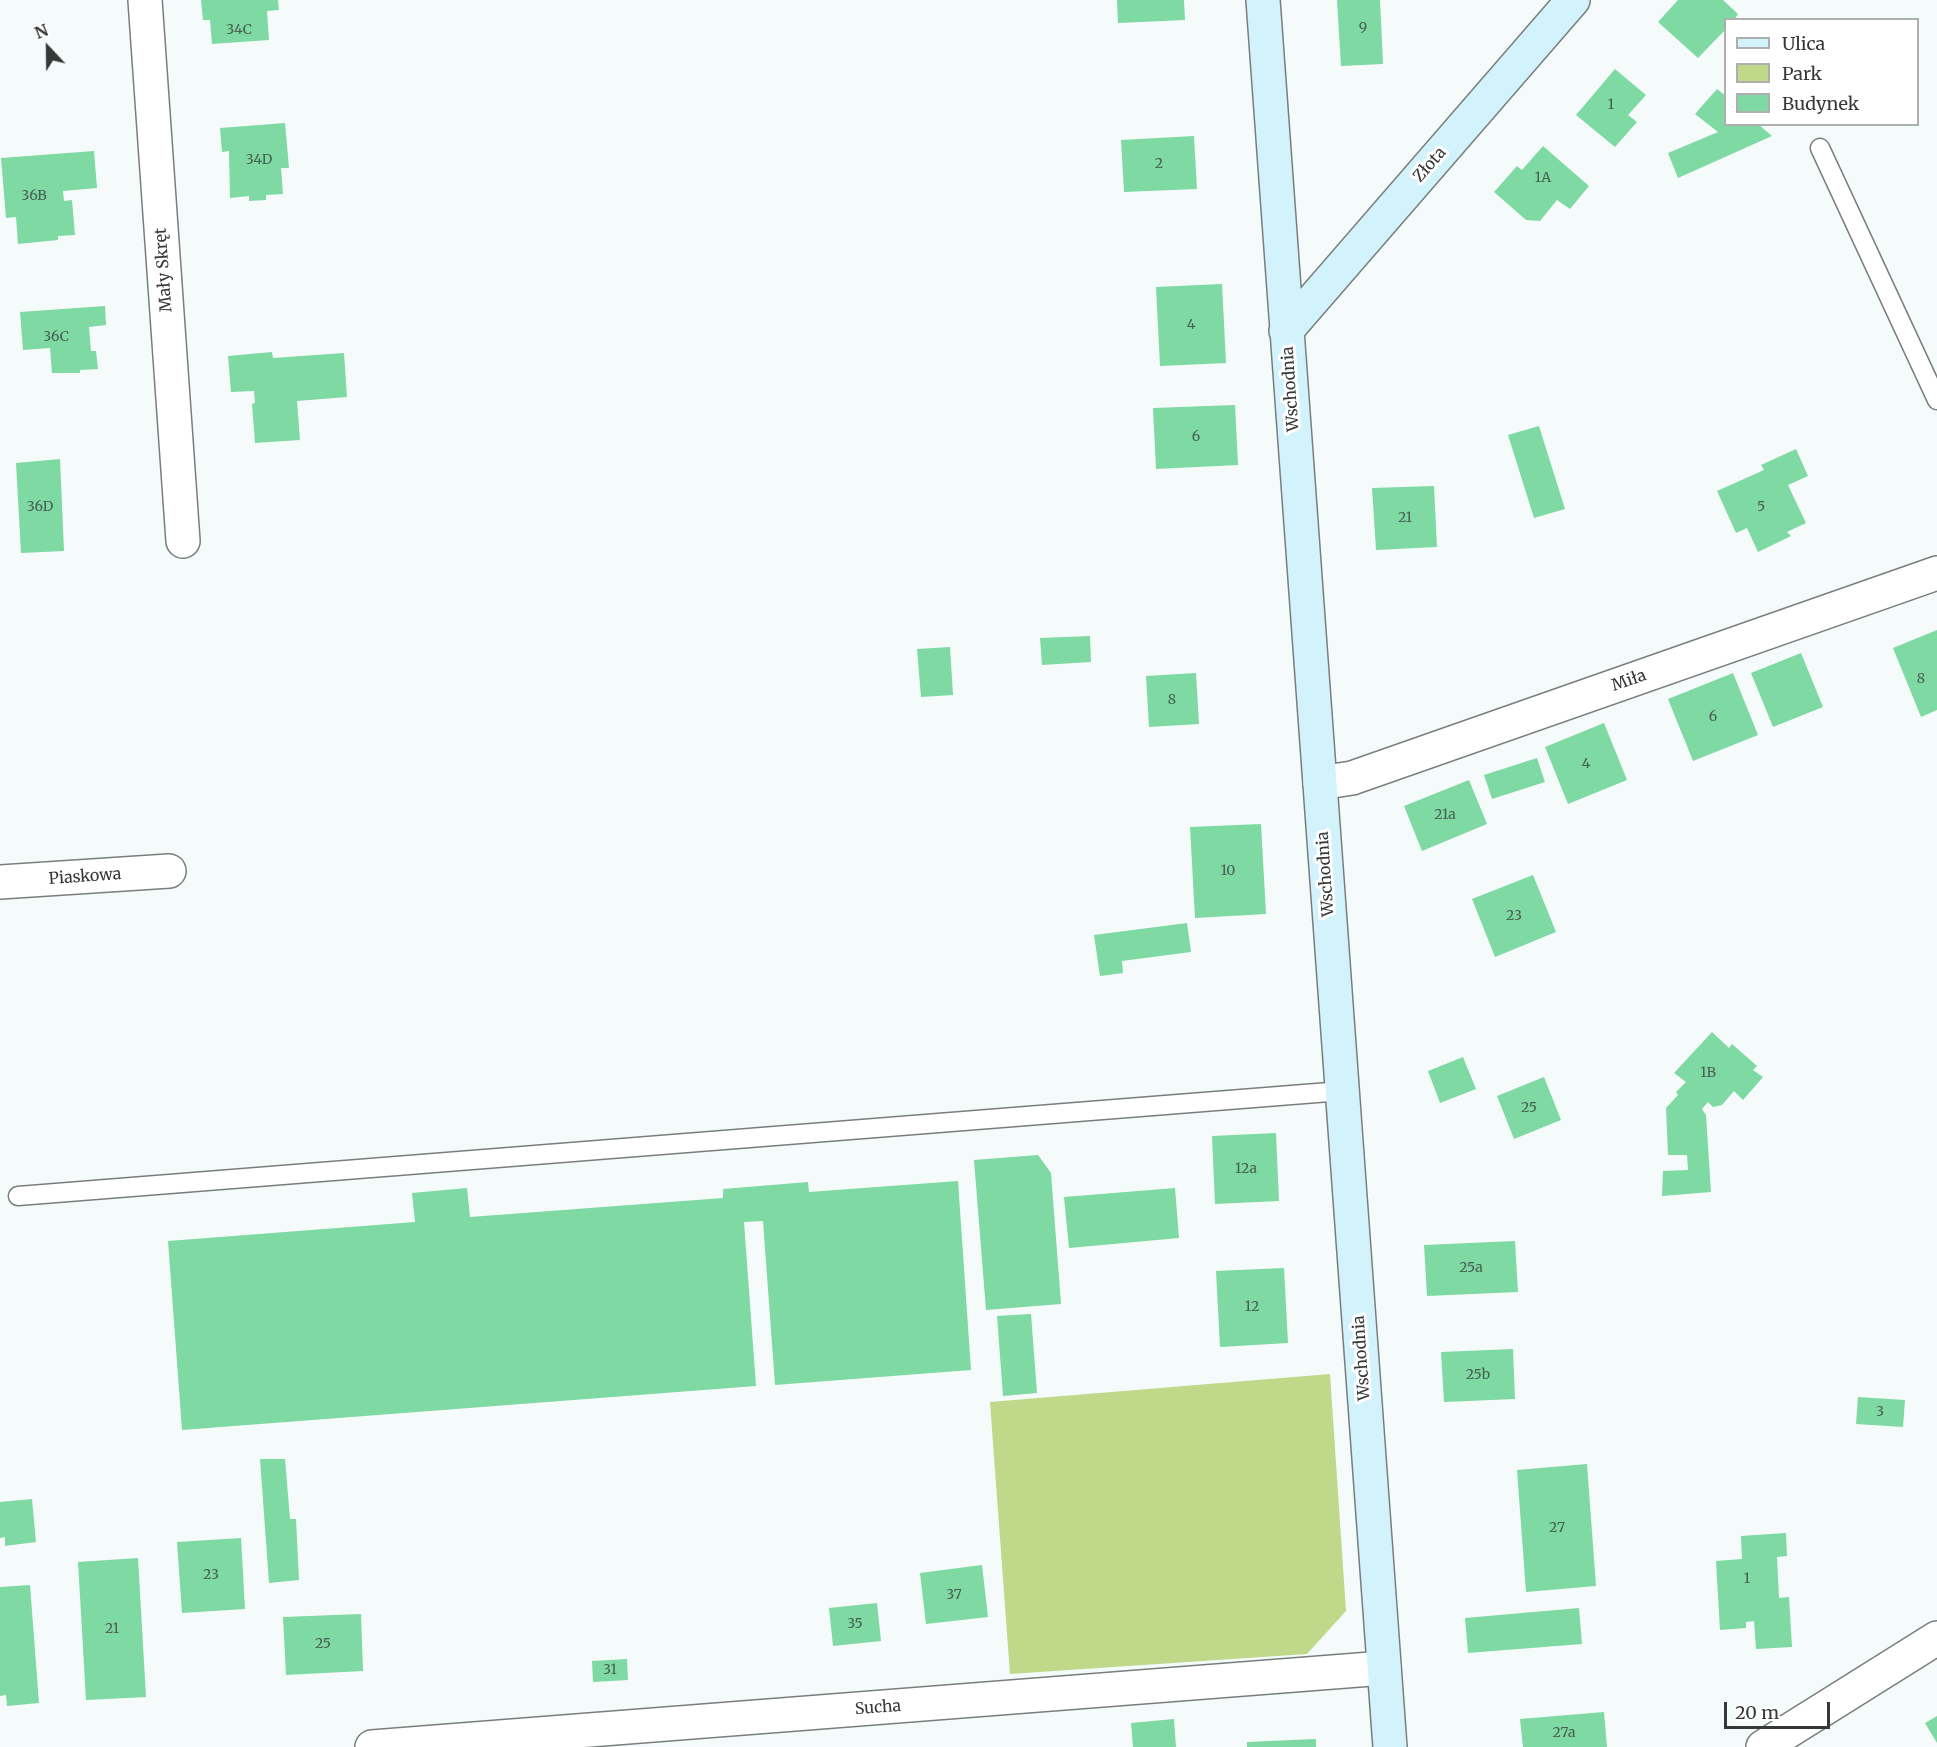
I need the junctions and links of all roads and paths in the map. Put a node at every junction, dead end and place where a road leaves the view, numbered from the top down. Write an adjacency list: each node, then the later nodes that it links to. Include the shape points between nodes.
1 (145, 0): 7 (street, Mały Skręt)
2 (1263, 0): 5 (street, Wschodnia)
3 (1573, 0): 5 (street, Złota)
4 (1821, 148): 6 (lane)
5 (1286, 331): 9 (street, Wschodnia)
6 (1937, 400)
7 (183, 541)
8 (1937, 573): 9 (street, Miła, via 1352,777)
9 (1320, 783): 12 (street, Wschodnia)
10 (170, 871): 11 (street, Piaskowa)
11 (0, 882)
12 (1342, 1091): 13 (lane); 15 (street, Wschodnia)
13 (18, 1196)
14 (1937, 1638): 18 (street)
15 (1384, 1668): 16 (street, Sucha); 17 (street, Wschodnia)
16 (372, 1747)
17 (1390, 1747)
18 (1763, 1747)

